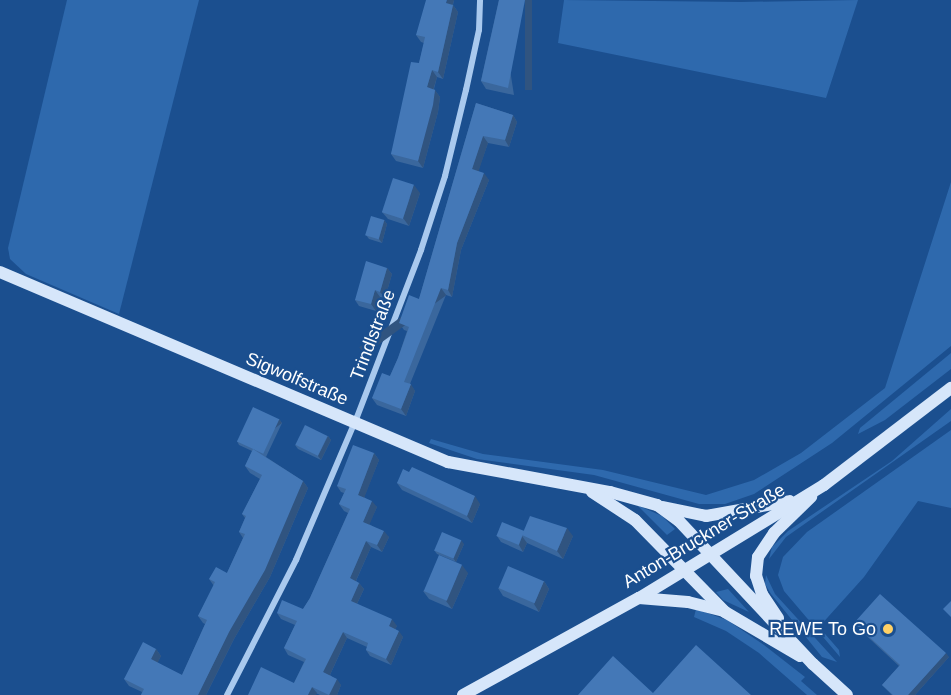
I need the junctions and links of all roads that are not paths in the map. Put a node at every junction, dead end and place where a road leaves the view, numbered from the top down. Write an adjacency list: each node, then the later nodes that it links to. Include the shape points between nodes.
1 (480, 0): 4 (street, Trindlstraße, via 479,30 445,176)
2 (0, 272): 4 (street, Sigwolfstraße)
3 (951, 388): 5 (street, Anton-Bruckner-Straße)
4 (355, 423): 6 (street, Sigwolfstraße, via 463,466); 15 (street, Trindlstraße, via 296,560)
5 (824, 485): 7 (street, Anton-Bruckner-Straße); 13 (street, via 774,533 758,557 756,576 762,594)
6 (588, 490): 8 (street, Sigwolfstraße); 10 (street, Sigwolfstraße, via 635,520)
7 (797, 500): 8 (street, via 706,516); 9 (street, Anton-Bruckner-Straße)
8 (657, 505): 9 (street, Sigwolfstraße, via 679,521)
9 (710, 554): 10 (street, Anton-Bruckner-Straße); 13 (street, Sigwolfstraße)
10 (684, 570): 11 (street, Anton-Bruckner-Straße); 12 (street, Sigwolfstraße)
11 (639, 598): 12 (street, via 688,602); 16 (street, Anton-Bruckner-Straße)
12 (725, 612): 14 (street, Sigwolfstraße)
13 (795, 644): 14 (street, Sigwolfstraße)
14 (813, 664): 17 (street, Sigwolfstraße)
15 (227, 695)
16 (463, 695)
17 (847, 695)

